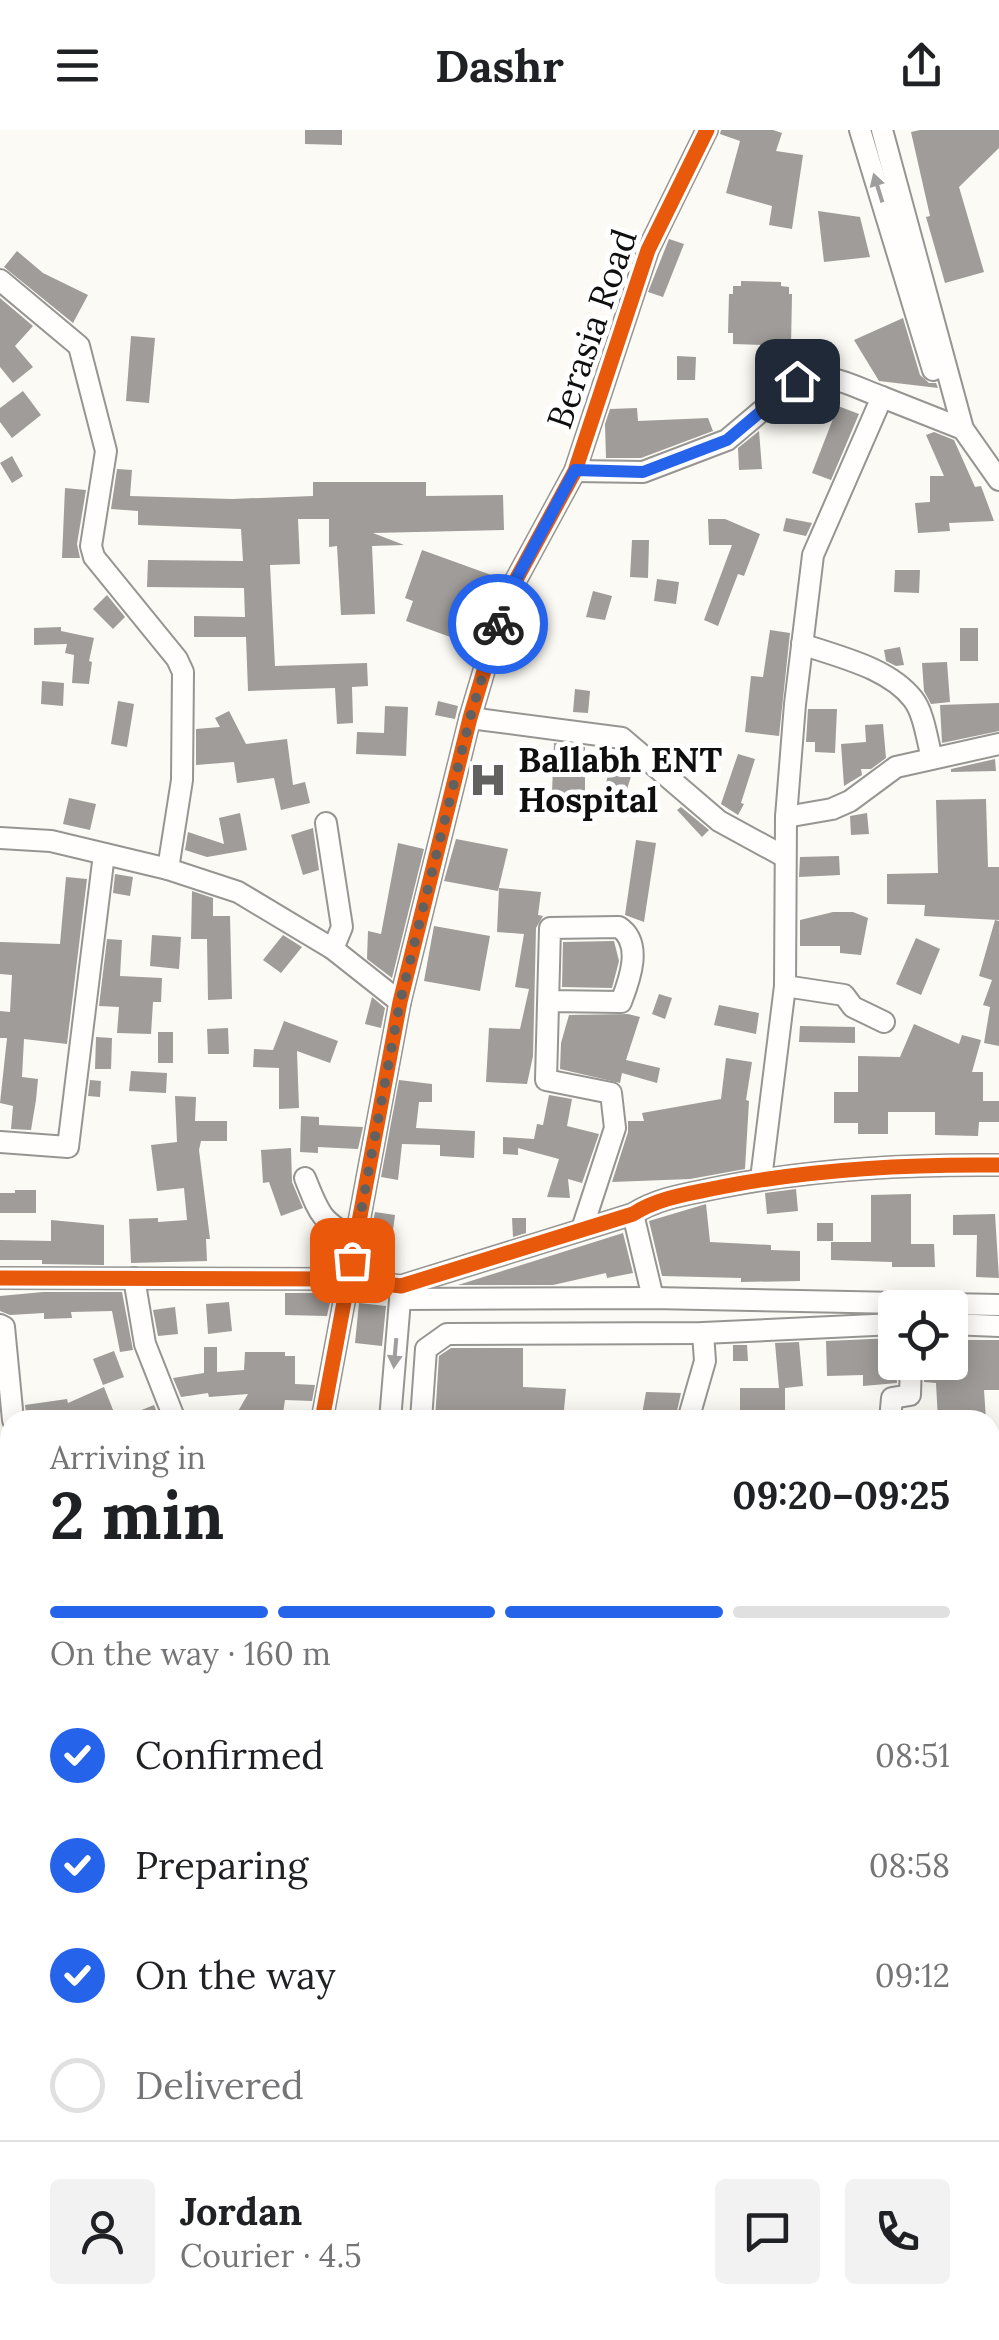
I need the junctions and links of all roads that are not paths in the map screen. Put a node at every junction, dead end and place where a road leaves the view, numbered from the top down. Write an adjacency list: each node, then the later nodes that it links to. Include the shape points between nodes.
1 (707, 130): 7 (street, Berasia Road, via 648,250)
2 (860, 130): 6 (street, one-way to 2, via 935,374)
3 (882, 130): 6 (street)
4 (0, 280): 18 (street, via 79,346 106,451 94,557 183,672 182,780)
5 (882, 397): 6 (street); 7 (street, via 824,376 806,378 727,440 643,472); 9 (street, via 813,555)
6 (960, 420): 8 (street)
7 (575, 470): 10 (street, Berasia Road, via 505,600)
8 (999, 480)
9 (802, 644): 12 (street, via 900,686 916,701); 13 (street)
10 (470, 718): 17 (street, via 622,738 720,821); 22 (street, Berasia Road)
11 (999, 744): 12 (street)
12 (932, 758): 13 (street, via 896,767 832,809)
13 (786, 817): 17 (street)
14 (326, 823): 19 (street, via 342,927)
15 (0, 838): 16 (street)
16 (104, 854): 18 (street); 24 (street, via 68,1147)
17 (784, 856): 20 (street)
18 (168, 869): 19 (street, via 238,892)
19 (334, 950): 22 (street)
20 (785, 986): 23 (street, via 844,995); 27 (street)
21 (549, 1001): 21 (street, via 550,928 626,932 632,958 621,1002); 29 (street, via 546,1080 612,1093 615,1128)
22 (400, 1002): 30 (street, Berasia Road)
23 (884, 1022)
24 (0, 1142)
25 (999, 1165): 27 (street, via 916,1164)
26 (305, 1178): 30 (street, via 320,1216)
27 (761, 1179): 28 (street, via 656,1200)
28 (632, 1214): 29 (street); 35 (street)
29 (582, 1229): 34 (street)
30 (356, 1240): 33 (street, Berasia Road)
31 (0, 1278): 32 (street)
32 (134, 1278): 33 (street); 45 (street, via 145,1344)
33 (348, 1279): 34 (street); 46 (street, Berasia Road)
34 (400, 1292): 35 (street); 47 (street, one-way to 47)
35 (653, 1298): 36 (street)
36 (999, 1304)
37 (0, 1324): 42 (street)
38 (878, 1325): 41 (street)
39 (968, 1325): 40 (street)
40 (999, 1326)
41 (703, 1333): 48 (street, via 447,1334 426,1349); 49 (street, via 705,1361)
42 (5, 1380): 44 (street)
43 (910, 1380): 50 (street, via 910,1395 892,1398)
44 (11, 1410)
45 (171, 1410)
46 (324, 1410)
47 (391, 1410)
48 (422, 1410)
49 (691, 1410)
50 (891, 1410)

